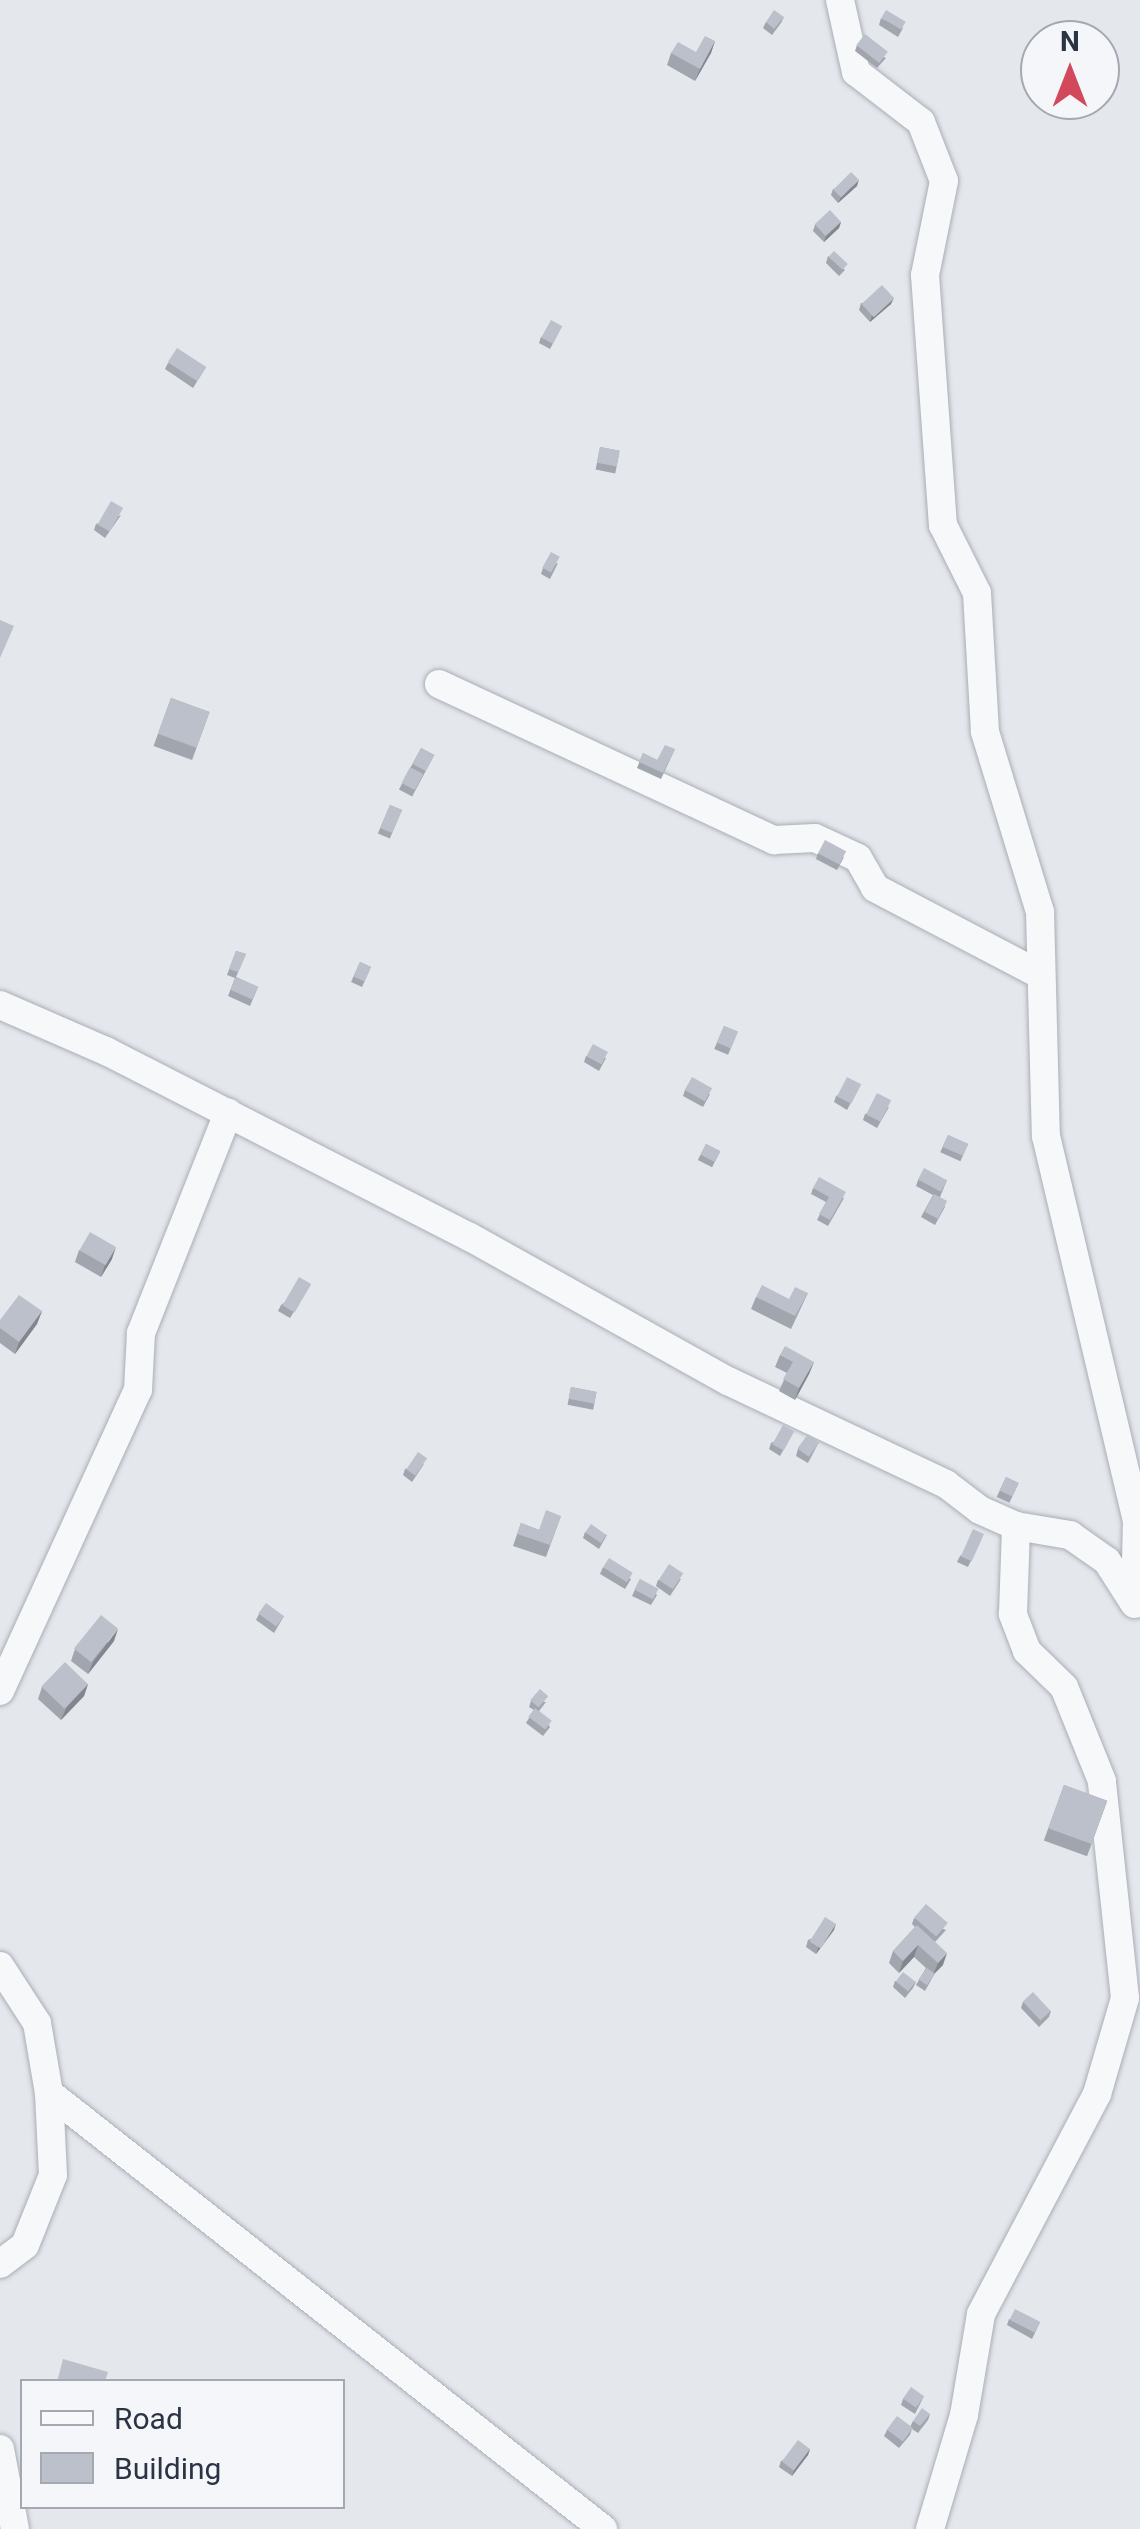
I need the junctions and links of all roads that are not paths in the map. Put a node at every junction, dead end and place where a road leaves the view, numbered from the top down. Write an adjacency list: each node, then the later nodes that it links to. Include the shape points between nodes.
1 (840, 0): 3 (street, via 856,72 921,122 944,181 926,275 943,524 977,593 985,732 1040,912)
2 (439, 684): 3 (street, via 774,840 815,838 858,858 875,888)
3 (1042, 974): 7 (street, via 1046,1136 1136,1520)
4 (0, 1005): 5 (street)
5 (228, 1113): 6 (street, via 728,1381 906,1464); 8 (street, via 141,1333 138,1390)
6 (1016, 1526): 7 (street, via 1070,1536 1108,1561); 15 (street, via 1013,1614 1027,1651 1064,1687 1102,1781 1125,1998 1096,2094 981,2314 964,2415)
7 (1138, 1607)
8 (0, 1691)
9 (0, 1966): 10 (street, via 37,2023)
10 (49, 2093): 11 (street, via 52,2175 25,2245); 14 (street)
11 (0, 2264)
12 (0, 2449): 13 (street)
13 (16, 2529)
14 (603, 2529)
15 (930, 2529)

